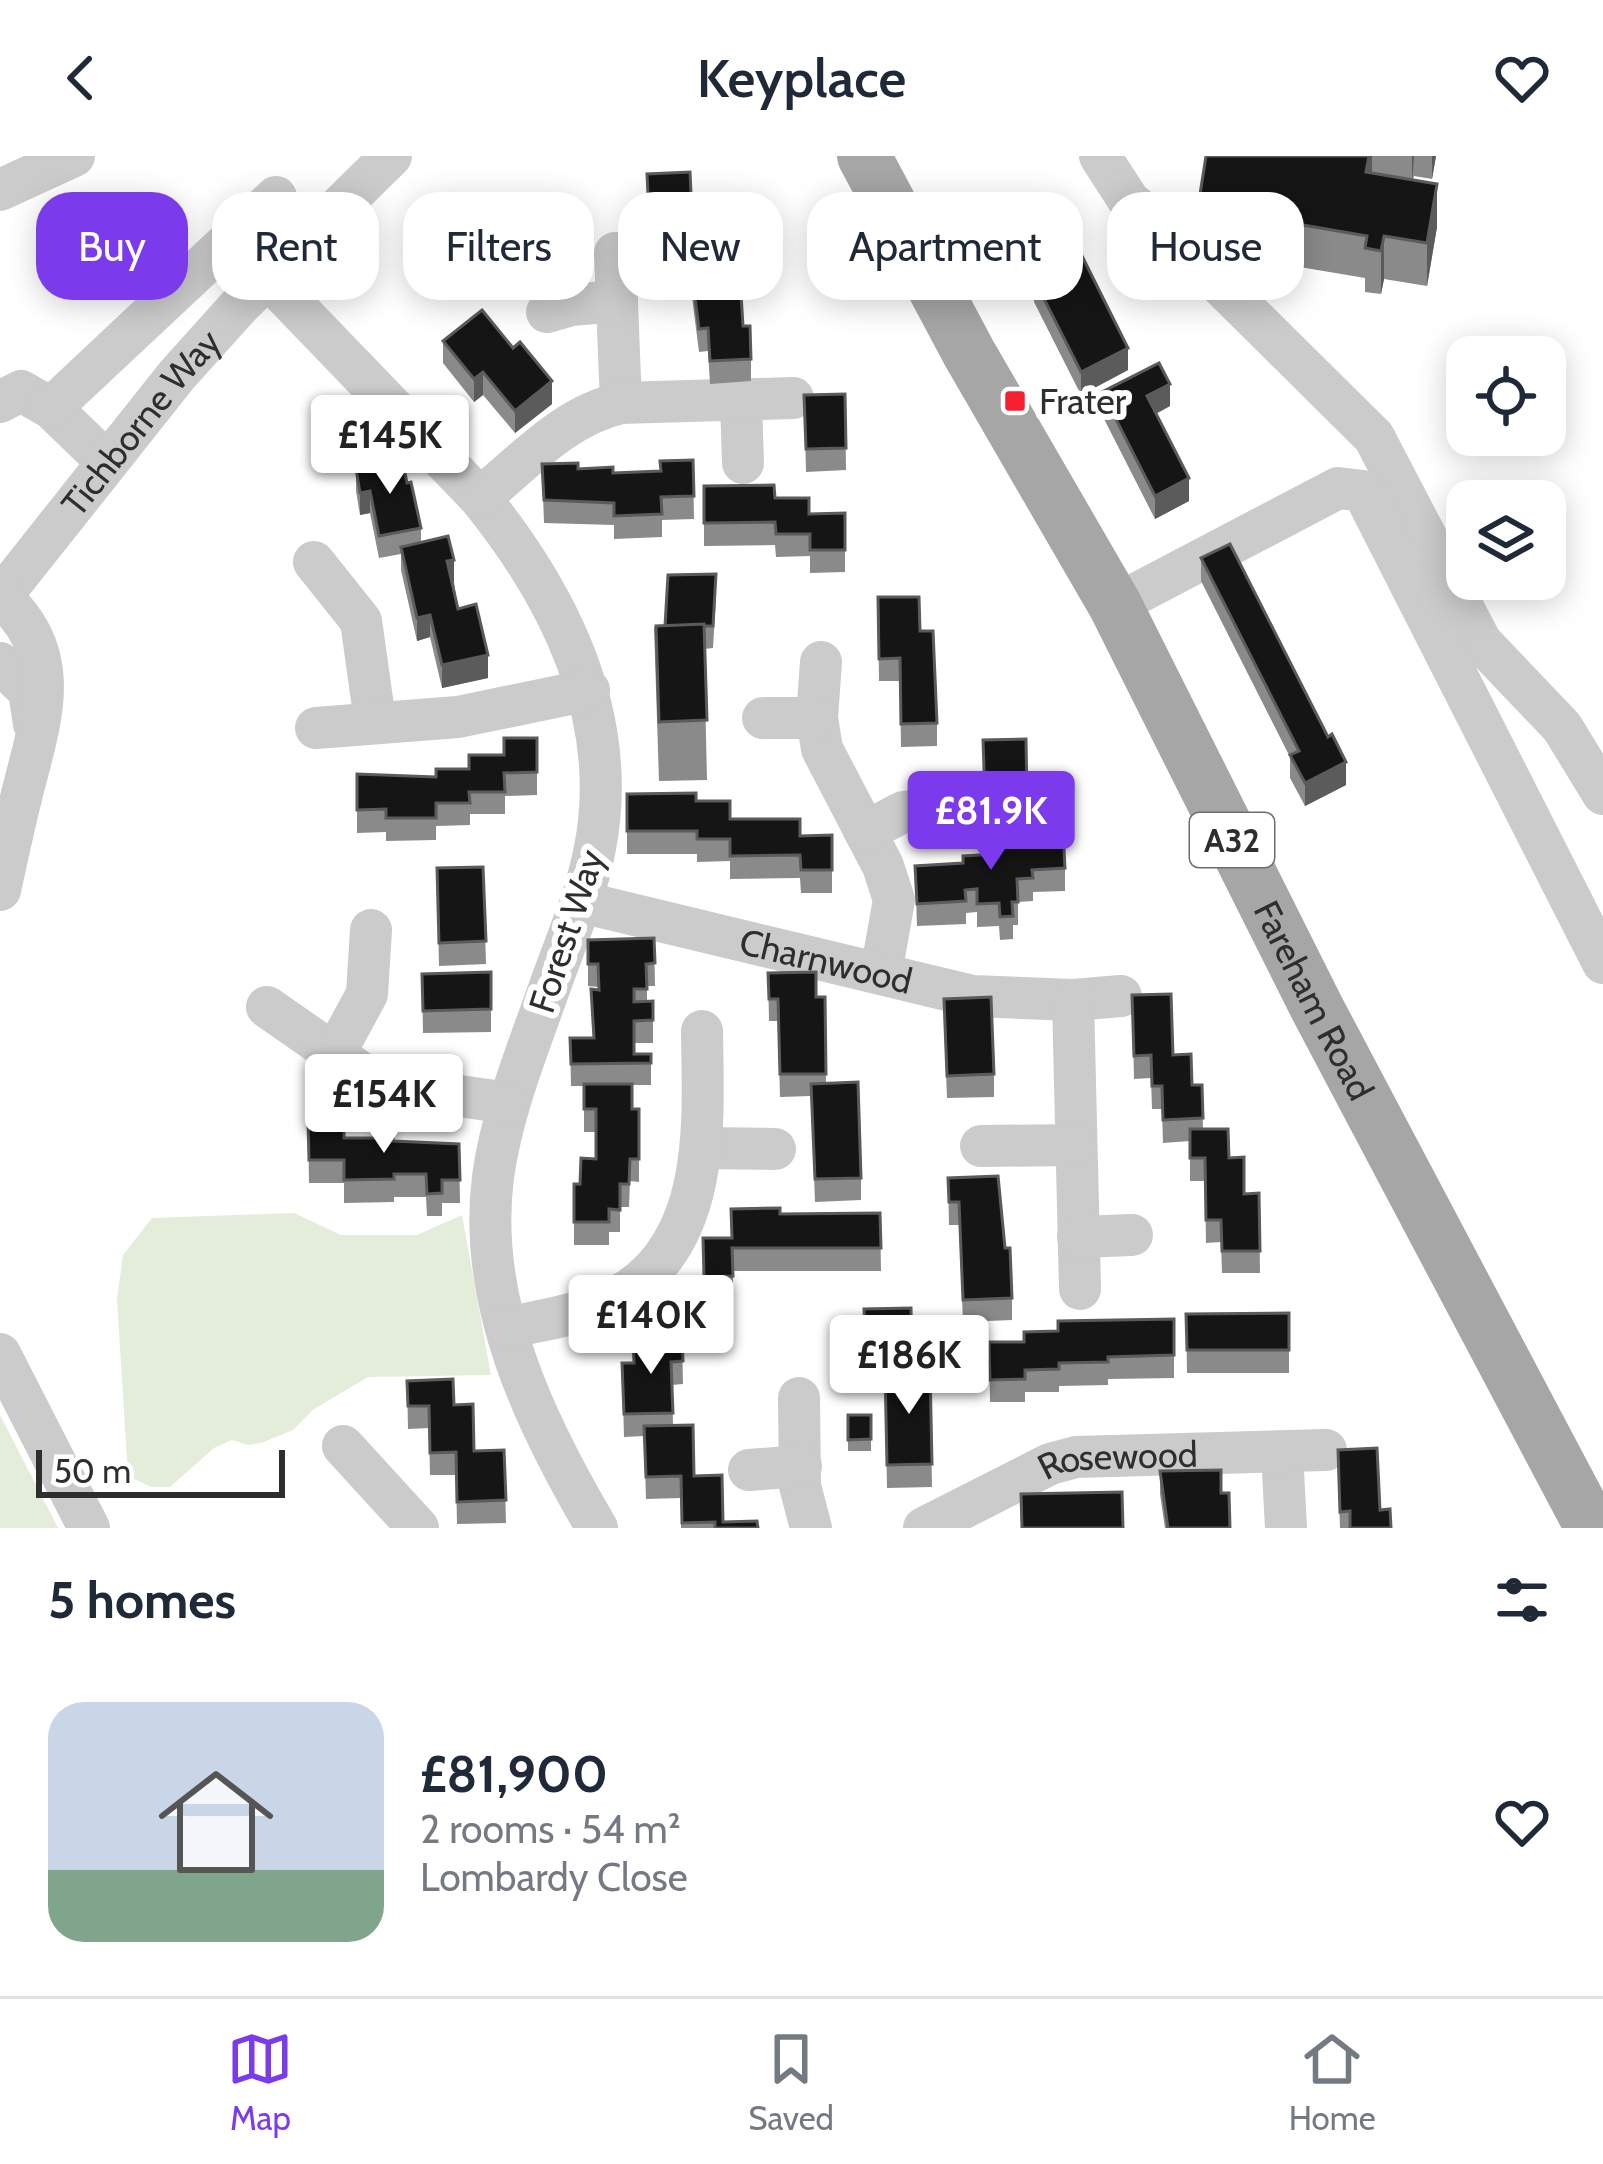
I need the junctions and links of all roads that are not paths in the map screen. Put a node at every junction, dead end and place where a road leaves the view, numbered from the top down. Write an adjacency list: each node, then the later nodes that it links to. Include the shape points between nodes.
1 (74, 156): 5 (street)
2 (392, 156): 6 (street, Tichborne Way)
3 (864, 156): 23 (main road, Fareham Road / A32)
4 (1099, 165): 32 (street, via 1374,437 1480,642 1562,727)
5 (0, 190)
6 (355, 192)
7 (615, 253): 11 (street)
8 (212, 257): 17 (street)
9 (247, 300): 18 (street, Tichborne Way)
10 (289, 300): 20 (street, Forest Way)
11 (617, 302): 12 (street); 16 (street)
12 (547, 312)
13 (793, 398): 15 (street)
14 (0, 402): 17 (street, via 21,391)
15 (741, 402): 16 (street); 19 (street)
16 (621, 403): 20 (street, via 576,418)
17 (51, 409): 18 (street)
18 (106, 461): 22 (street, Tichborne Way)
19 (743, 463)
20 (480, 498): 26 (street, Forest Way, via 538,580)
21 (314, 562): 29 (street, via 362,621)
22 (0, 597): 31 (street, via 32,634 42,664)
23 (1115, 605): 38 (street, via 1338,488 1363,491); 67 (main road, Fareham Road / A32)
24 (820, 662): 28 (street)
25 (0, 663): 31 (street, via 33,701)
26 (589, 690): 29 (street, via 458,717); 36 (street, Forest Way, via 603,780)
27 (763, 718): 28 (street)
28 (817, 718): 34 (street, via 822,749)
29 (376, 721): 30 (street)
30 (316, 728)
31 (31, 761): 35 (street)
32 (1603, 794)
33 (950, 806): 34 (street, via 903,812)
34 (865, 832): 39 (street, via 894,900)
35 (0, 890)
36 (580, 902): 39 (street, Charnwood); 45 (street, Forest Way)
37 (371, 930): 44 (street, via 367,994)
38 (1603, 963)
39 (881, 973): 41 (street, Charnwood, via 972,996)
40 (1121, 996): 41 (street, Charnwood)
41 (1073, 1000): 46 (street)
42 (267, 1007): 44 (street)
43 (702, 1031): 48 (street)
44 (334, 1055): 45 (street, via 398,1088)
45 (508, 1103): 53 (street, Forest Way, via 493,1180 493,1254)
46 (1076, 1145): 47 (street); 51 (street)
47 (981, 1146)
48 (703, 1148): 49 (street); 53 (street, via 678,1230 651,1272 586,1309)
49 (776, 1149)
50 (1132, 1235): 51 (street)
51 (1078, 1238): 52 (street)
52 (1080, 1289)
53 (506, 1328): 64 (street, Forest Way, via 553,1452)
54 (0, 1354): 62 (street)
55 (799, 1398): 59 (street)
56 (343, 1447): 63 (street)
57 (1326, 1450): 58 (street, Rosewood)
58 (1282, 1452): 61 (street, Rosewood, via 1076,1457); 66 (street)
59 (801, 1466): 60 (street); 65 (street)
60 (749, 1470)
61 (937, 1524)
62 (89, 1528)
63 (418, 1528)
64 (596, 1528)
65 (812, 1528)
66 (1286, 1528)
67 (1592, 1528)

